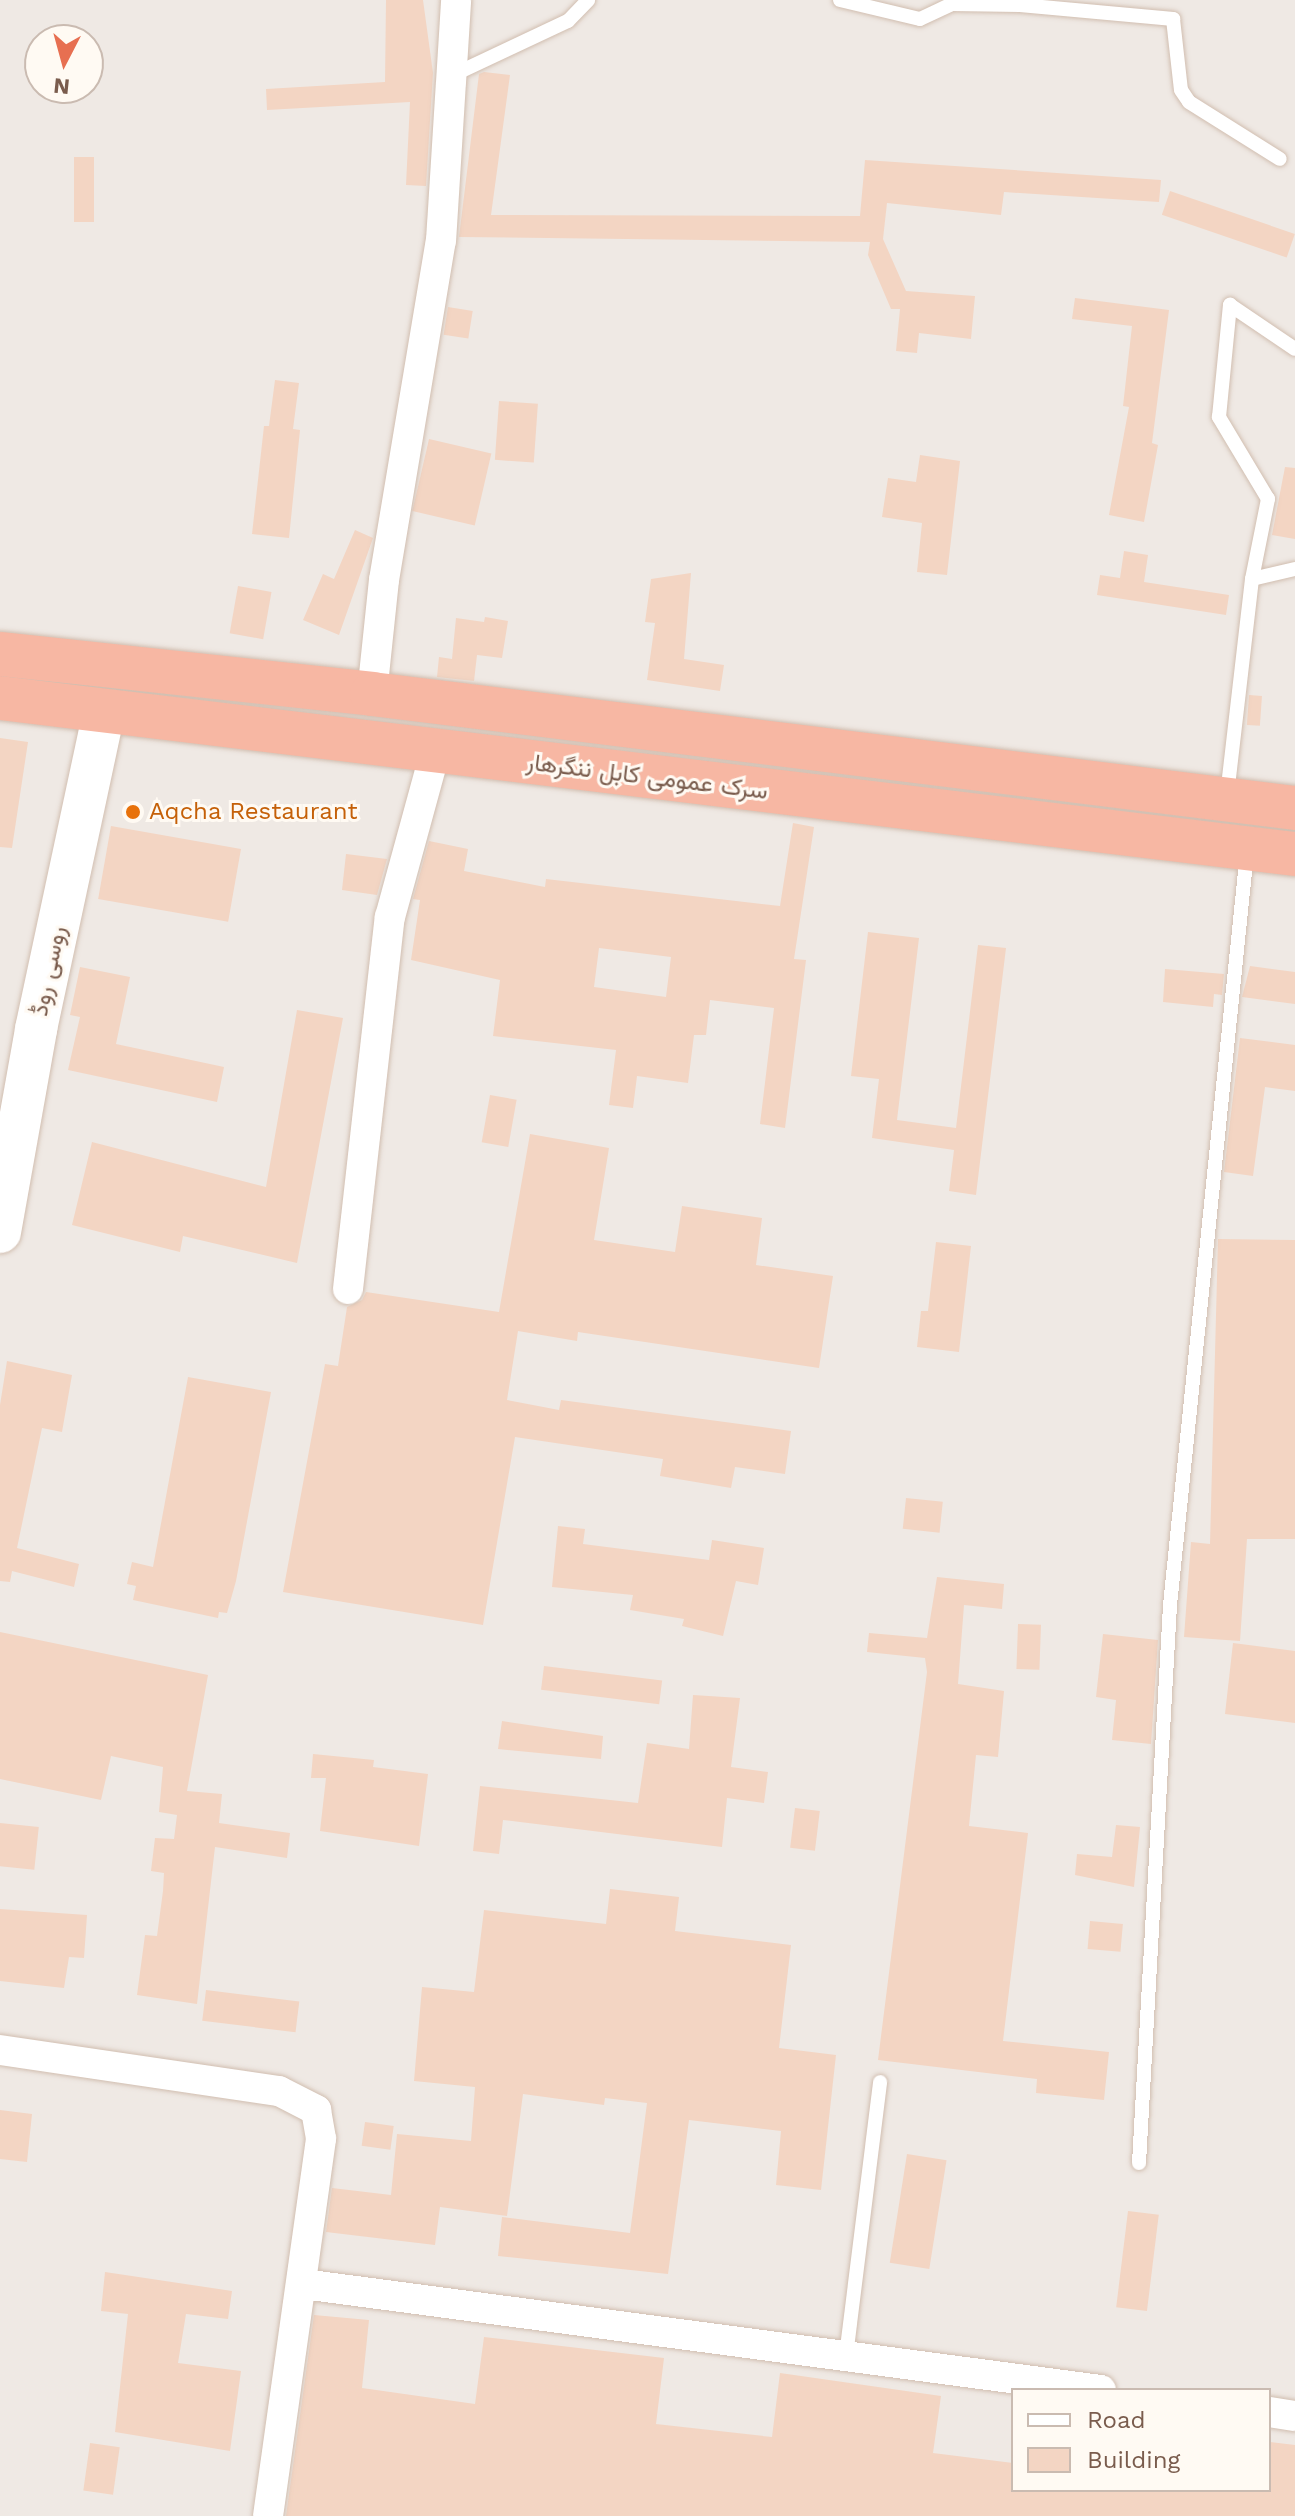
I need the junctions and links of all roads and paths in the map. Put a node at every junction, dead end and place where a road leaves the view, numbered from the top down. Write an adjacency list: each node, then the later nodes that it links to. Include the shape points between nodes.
1 (456, 0): 4 (street)
2 (588, 0): 4 (lane, via 568,21)
3 (840, 0): 5 (lane, via 920,19 952,4 966,4 1173,19 1181,90 1189,102)
4 (453, 75): 10 (street, via 441,241 384,580)
5 (1280, 159)
6 (1295, 349): 8 (lane, via 1230,305 1219,417 1268,499)
7 (1295, 569): 8 (lane)
8 (1252, 579): 15 (lane)
9 (0, 654): 10 (highway, سرک عمومی کابل ننگرهار)
10 (372, 694): 14 (highway, سرک عمومی کابل ننگرهار)
11 (0, 698): 12 (highway, سرک عمومی کابل ننگرهار)
12 (104, 711): 13 (highway, سرک عمومی کابل ننگرهار); 20 (main road, روسی روڈ, via 36,1029)
13 (435, 752): 17 (highway, سرک عمومی کابل ننگرهار); 21 (street, via 390,917)
14 (1046, 777): 15 (highway, سرک عمومی کابل ننگرهار); 17 (highway)
15 (1227, 799): 16 (highway, سرک عمومی کابل ننگرهار)
16 (1295, 808)
17 (1042, 824): 18 (highway, سرک عمومی کابل ننگرهار)
18 (1248, 847): 19 (highway, سرک عمومی کابل ننگرهار); 24 (lane, via 1170,1605)
19 (1295, 854)
20 (0, 1232)
21 (348, 1289)
22 (0, 2050): 25 (street, via 279,2091 316,2110 321,2139)
23 (880, 2082): 26 (lane)
24 (1139, 2163)
25 (303, 2284): 26 (street); 30 (street)
26 (846, 2356): 27 (street)
27 (1086, 2388)
28 (1271, 2412): 29 (street)
29 (1295, 2416)
30 (268, 2516)

